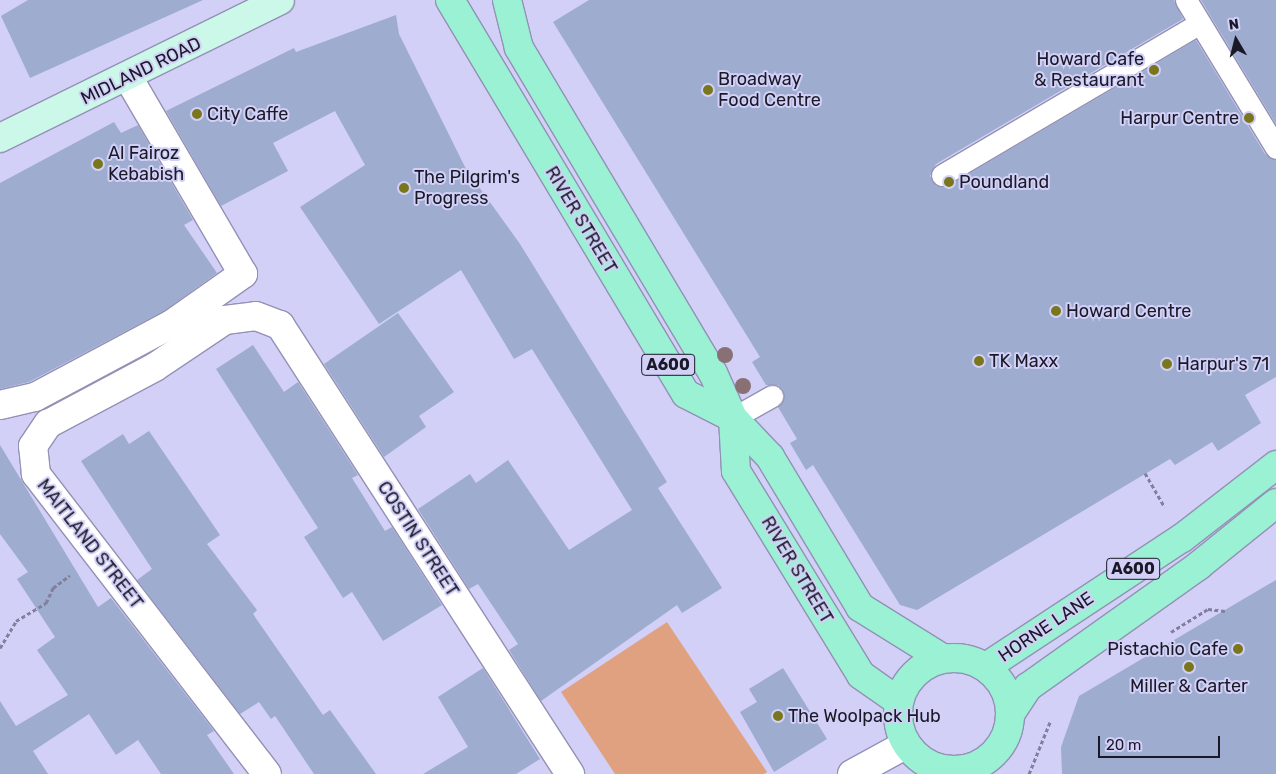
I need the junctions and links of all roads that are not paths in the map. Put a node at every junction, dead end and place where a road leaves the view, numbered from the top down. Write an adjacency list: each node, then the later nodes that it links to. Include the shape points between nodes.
1 (280, 0): 6 (street, MIDLAND ROAD)
2 (450, 0): 13 (main road, RIVER STREET / A600, via 686,394)
3 (1186, 0): 5 (lane)
4 (510, 1): 13 (main road, RIVER STREET / A600, via 519,48 714,372)
5 (1200, 23): 8 (lane); 9 (lane)
6 (128, 77): 7 (street, MIDLAND ROAD); 12 (street, via 244,274 172,324 35,397)
7 (0, 138)
8 (1276, 148)
9 (942, 175)
10 (256, 316): 22 (street, MAITLAND STREET, via 225,320 155,367 48,424 33,446 36,474); 23 (street, COSTIN STREET, via 280,324)
11 (772, 396): 13 (lane)
12 (0, 404)
13 (733, 418): 16 (main road, RIVER STREET / A600, via 770,457 860,608); 18 (main road, RIVER STREET / A600, via 736,471 861,675)
14 (1276, 465): 17 (main road, HORNE LANE / A600, via 1182,538)
15 (1276, 503): 19 (main road, HORNE LANE / A600, via 1198,566 1028,687)
16 (942, 658): 17 (main road, via 964,658); 18 (main road, via 912,675)
17 (986, 667): 19 (main road, via 1002,683)
18 (898, 701): 20 (main road, via 898,724)
19 (1011, 713): 21 (main road, via 1007,736 990,758)
20 (905, 745): 21 (main road, via 931,765); 24 (street)
21 (964, 772)
22 (267, 774)
23 (570, 774)
24 (852, 774)

